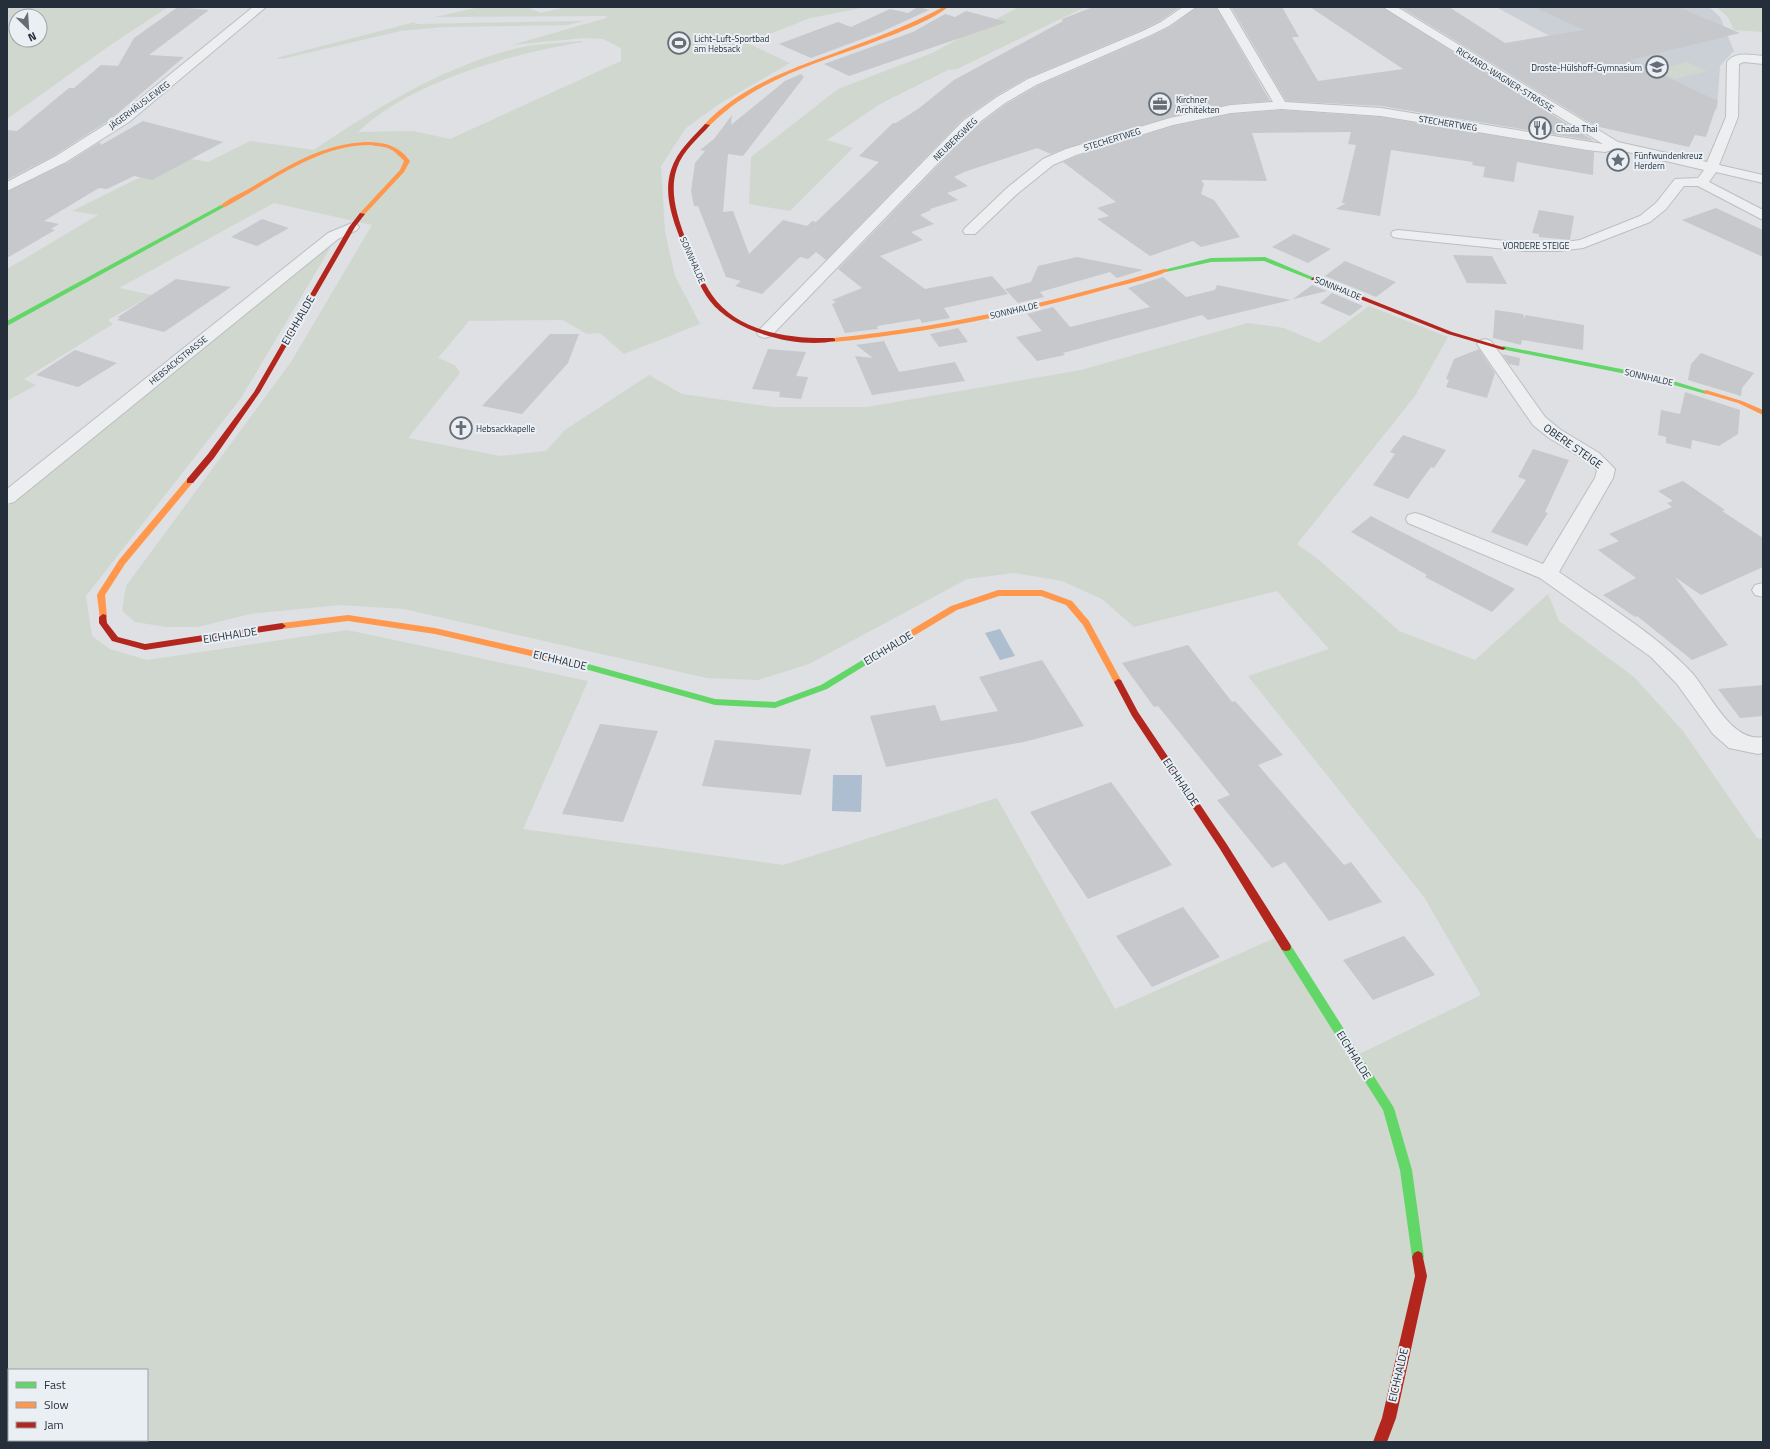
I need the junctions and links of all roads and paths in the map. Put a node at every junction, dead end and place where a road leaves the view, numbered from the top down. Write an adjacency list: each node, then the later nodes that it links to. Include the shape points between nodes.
1 (260, 7): 12 (street, JÄGERHÄUSLEWEG, via 124,119 61,159)
2 (946, 7): 18 (street, SONNHALDE, via 903,30 773,78 745,93 700,131 675,163 670,190 677,222 707,292 718,307 736,320)
3 (1190, 7): 18 (street, NEUBERGWEG, via 1147,33 1032,82 968,124)
4 (1223, 7): 7 (street)
5 (1390, 7): 8 (street, RICHARD-WAGNER-STRASSE)
6 (1763, 60): 9 (street, via 1733,62 1732,117)
7 (1281, 105): 8 (street, STECHERTWEG, via 1380,112 1587,146 1605,148); 15 (street, STECHERTWEG, via 1207,113 1071,152 1048,162 1012,191)
8 (1614, 145): 9 (street, RICHARD-WAGNER-STRASSE)
9 (1711, 168): 10 (street, RICHARD-WAGNER-STRASSE); 11 (street)
10 (1763, 179)
11 (1701, 182): 13 (street); 16 (street, VORDERE STEIGE, via 1680,182 1661,206 1645,219 1583,244 1525,247)
12 (7, 187)
13 (1763, 216)
14 (352, 227): 17 (street, EICHHALDE, via 402,171 407,161 403,154 394,148 362,144 320,152); 21 (street, HEBSACKSTRASSE, via 333,236); 25 (street, EICHHALDE, via 257,392 211,456 122,562 101,595 103,624 115,639 145,647 348,618 434,631 586,666 715,702 775,705 824,687 954,608 998,593 1042,592 1069,603 1086,623 1135,714 1223,846 1388,1108 1406,1170 1421,1276 1389,1418)
15 (970, 231)
16 (1398, 234)
17 (7, 324)
18 (765, 333): 19 (street, SONNHALDE, via 813,341 842,340 934,328 1047,303 1202,261 1239,258 1266,259 1450,333)
19 (1485, 344): 20 (street, SONNHALDE, via 1657,378 1740,402); 23 (street, OBERE STEIGE, via 1539,421 1593,457 1606,469 1604,478)
20 (1763, 413)
21 (7, 498)
22 (1415, 519): 23 (street)
23 (1547, 573): 24 (street, via 1658,652 1685,679 1721,728 1737,742)
24 (1763, 745)
25 (1380, 1442)

